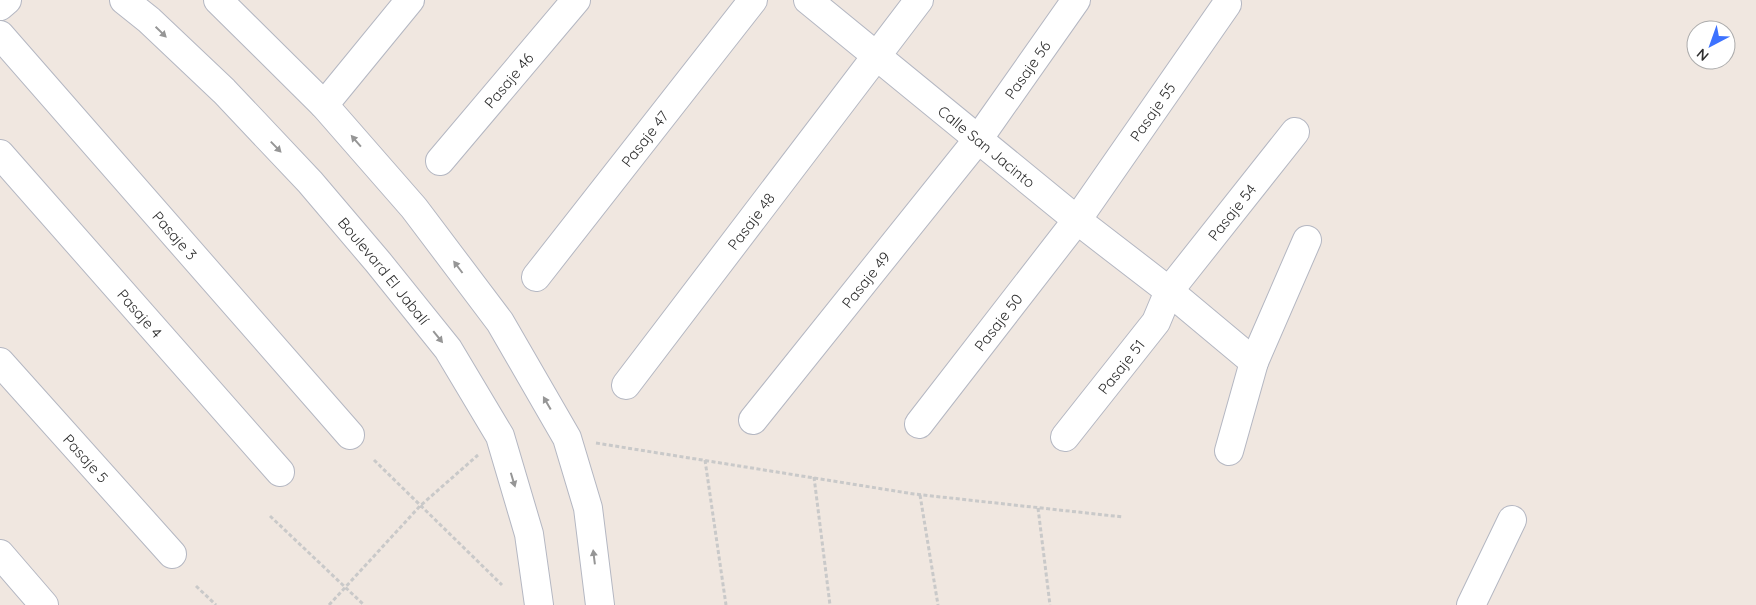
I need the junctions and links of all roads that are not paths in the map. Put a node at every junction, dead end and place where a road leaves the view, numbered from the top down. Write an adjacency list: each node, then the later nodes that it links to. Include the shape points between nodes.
1 (7, 0): 11 (street)
2 (124, 0): 36 (street, Boulevard El Jabalí, one-way to 36, via 224,91 310,182 448,349 500,436 530,534)
3 (410, 0): 14 (street)
4 (576, 0): 18 (street, Pasaje 46)
5 (753, 0): 21 (street, Pasaje 47)
6 (808, 0): 13 (street, Calle San Jacinto)
7 (919, 0): 13 (street, Pasaje 48)
8 (1076, 0): 16 (street, Pasaje 56)
9 (221, 1): 14 (street)
10 (1227, 4): 19 (street, Pasaje 55)
11 (0, 6)
12 (0, 35): 28 (street, Pasaje 3)
13 (877, 56): 16 (street, Calle San Jacinto); 25 (street, Pasaje 48)
14 (324, 105): 37 (street, one-way to 14, via 588,508 567,438 500,322 414,208)
15 (1295, 132): 22 (street, Pasaje 54)
16 (979, 138): 19 (street, Calle San Jacinto); 26 (street, Pasaje 49)
17 (0, 154): 31 (street, Pasaje 4)
18 (440, 161)
19 (1077, 220): 22 (street, Calle San Jacinto); 27 (street, Pasaje 50)
20 (1307, 240): 24 (street)
21 (536, 277)
22 (1169, 291): 24 (street, Calle San Jacinto); 29 (street, Pasaje 51, via 1156,322)
23 (0, 362): 34 (street, Pasaje 5)
24 (1254, 362): 30 (street)
25 (626, 385)
26 (753, 420)
27 (919, 424)
28 (350, 435)
29 (1065, 437)
30 (1229, 450)
31 (280, 472)
32 (1512, 520): 38 (street)
33 (0, 554): 35 (street)
34 (172, 554)
35 (44, 605)
36 (539, 605)
37 (600, 605)
38 (1470, 605)

